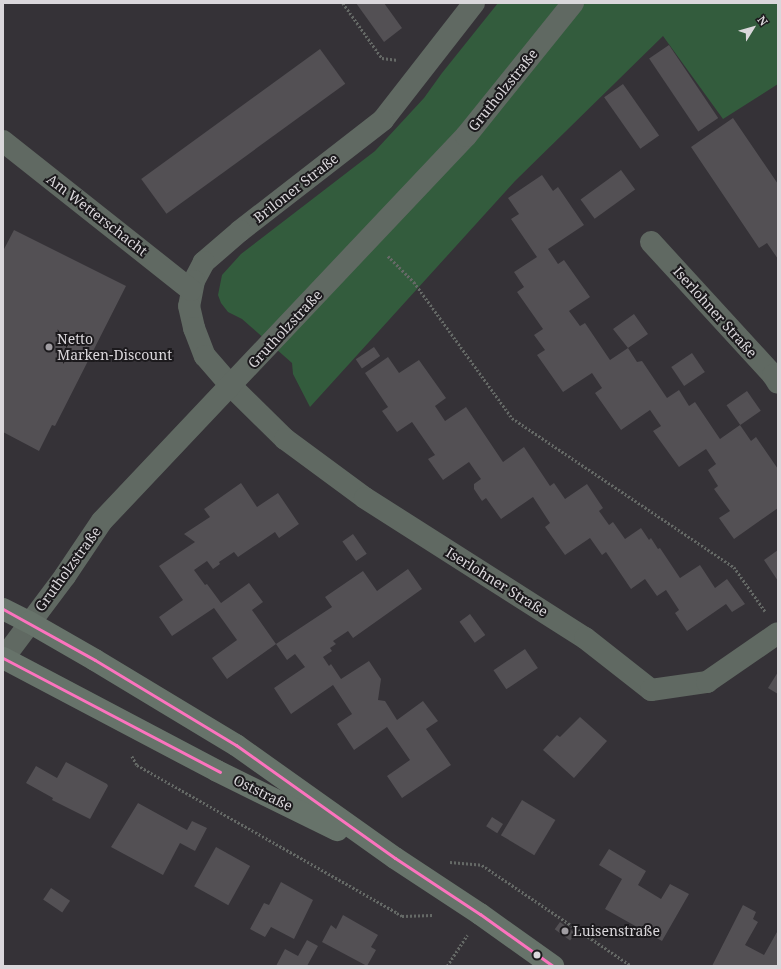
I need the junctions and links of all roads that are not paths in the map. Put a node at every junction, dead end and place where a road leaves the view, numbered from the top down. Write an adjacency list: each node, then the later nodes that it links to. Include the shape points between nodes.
1 (474, 3): 5 (street, Briloner Straße, via 383,120 204,262)
2 (572, 3): 7 (street, Grutholzstraße, via 466,136)
3 (3, 141): 5 (street, Am Wetterschacht)
4 (651, 242): 6 (street, Iserlohner Straße)
5 (191, 290): 7 (street, Briloner Straße, via 188,306 205,356)
6 (778, 383)
7 (231, 386): 9 (street, Grutholzstraße, via 102,521 65,576); 10 (street, Iserlohner Straße, via 285,439 365,498 585,638 651,690 707,682)
8 (3, 609): 9 (main road, Oststraße)
9 (29, 622): 11 (street, Grutholzstraße); 12 (main road, Oststraße, via 236,745)
10 (774, 625)
11 (3, 658): 12 (main road, Oststraße, via 217,770)
12 (395, 858): 13 (main road, Oststraße)
13 (553, 966)

